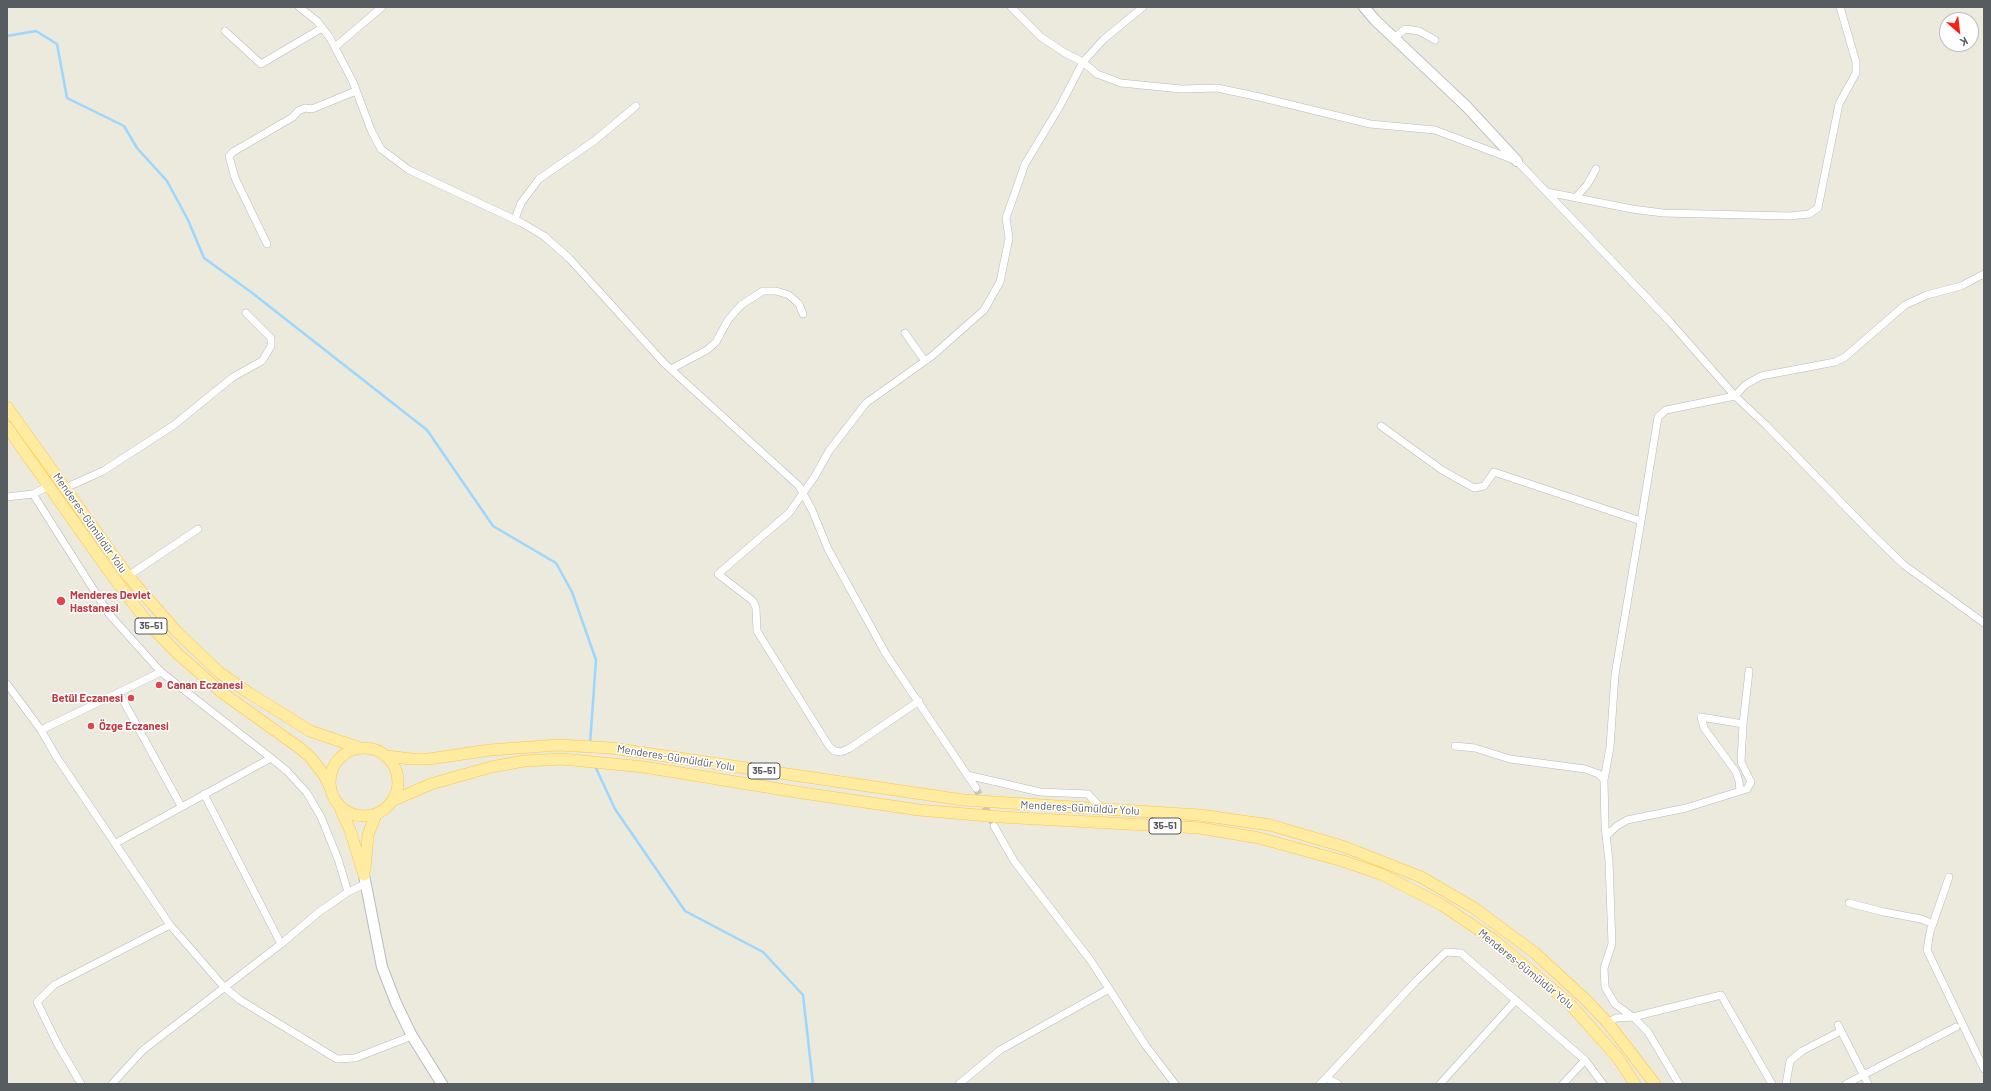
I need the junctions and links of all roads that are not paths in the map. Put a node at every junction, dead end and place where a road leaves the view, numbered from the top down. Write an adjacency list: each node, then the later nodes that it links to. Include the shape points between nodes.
1 (299, 7): 7 (street)
2 (382, 7): 11 (street)
3 (1011, 7): 12 (street, via 1041,37)
4 (1143, 7): 12 (street, via 1104,39)
5 (1364, 7): 9 (street)
6 (1840, 7): 18 (street, via 1856,62 1856,73 1839,104 1818,208 1809,214 1790,216 1663,213)
7 (322, 28): 8 (street, via 261,64); 11 (street)
8 (225, 31)
9 (1394, 38): 10 (street, via 1405,29 1419,31); 15 (street, via 1466,106)
10 (1435, 40)
11 (335, 48): 13 (street)
12 (1083, 62): 15 (street, via 1097,74 1122,83 1165,88 1217,88 1370,124 1435,130); 25 (street, via 1025,164 1006,218 1009,238 1000,282 984,310)
13 (356, 91): 19 (street, via 381,149 392,159 409,170); 20 (street, via 312,109 298,111 293,117 229,156 235,178)
14 (636, 106): 19 (street, via 594,141 539,179 521,203)
15 (1517, 160): 17 (street)
16 (1596, 169): 18 (street)
17 (1547, 192): 18 (street); 27 (street, via 1670,322)
18 (1576, 197)
19 (514, 219): 26 (street, via 544,236 569,258)
20 (267, 244)
21 (1984, 274): 27 (street, via 1961,286 1927,295 1905,305 1840,360 1761,376 1745,385)
22 (246, 313): 32 (street, via 270,338 271,346 262,361 233,377 174,425 102,471)
23 (802, 314): 26 (street, via 799,304 789,295 763,291 741,305 728,320 716,342 707,350)
24 (904, 333): 25 (street)
25 (925, 360): 34 (street, via 866,403 829,451)
26 (671, 370): 34 (street, via 799,486)
27 (1735, 396): 36 (street, via 1666,410 1658,417); 39 (street, via 1899,560)
28 (7, 407): 32 (main road, Menderes-Gümüldür Yolu / 35-51)
29 (1381, 426): 36 (street, via 1442,470 1474,488 1484,486 1494,472)
30 (7, 427): 31 (main road, Menderes-Gümüldür Yolu / 35-51)
31 (48, 486): 33 (street); 54 (main road, Menderes-Gümüldür Yolu / 35-51, via 148,623 220,691 301,748 311,758)
32 (65, 488): 38 (main road, Menderes-Gümüldür Yolu / 35-51)
33 (33, 494): 35 (street); 41 (street, via 109,614)
34 (803, 494): 44 (street, via 846,583 886,654); 44 (street, via 789,513 718,574 754,601 757,631 834,751 841,752 850,748)
35 (7, 497)
36 (1641, 521): 52 (street, via 1615,675 1610,747)
37 (198, 529): 38 (street)
38 (128, 576): 48 (main road, Menderes-Gümüldür Yolu / 35-51, via 177,632 220,673 310,731)
39 (1984, 623)
40 (1749, 671): 45 (street)
41 (160, 672): 43 (street); 50 (street)
42 (7, 684): 46 (street)
43 (119, 693): 46 (street); 59 (street)
44 (919, 701): 51 (street)
45 (1743, 724): 55 (street, via 1741,762 1751,782 1747,789); 55 (street, via 1701,717 1704,728 1736,772)
46 (41, 730): 64 (street)
47 (1455, 746): 52 (street, via 1474,748 1510,759 1585,769 1599,774)
48 (360, 748): 49 (main road, 35-51, via 370,748); 54 (main road, via 349,751 340,758 330,778)
49 (387, 756): 57 (main road, via 395,765 398,777 398,789); 60 (main road, Menderes-Gümüldür Yolu / 35-51, via 429,759 490,750 558,745 611,748 955,799)
50 (271, 758): 56 (street); 67 (street, via 307,793 321,817)
51 (967, 775): 53 (street); 60 (street, via 1040,792 1088,794)
52 (1604, 780): 63 (street)
53 (976, 788)
54 (331, 789): 58 (main road, 35-51)
55 (1740, 791): 63 (street, via 1686,808 1627,820)
56 (204, 794): 59 (street); 71 (street)
57 (394, 800): 61 (main road, 35-51); 93 (main road, Menderes-Gümüldür Yolu / 35-51, via 431,784 491,767 524,761 562,759 644,767 919,810 1200,828 1259,838 1381,874 1442,905 1494,940 1569,1003 1618,1058)
58 (339, 804): 61 (main road, via 352,813 364,816); 66 (main road)
59 (181, 806): 64 (street)
60 (1101, 808): 76 (main road, Menderes-Gümüldür Yolu / 35-51, via 1200,815 1270,825 1345,847 1421,877 1474,908 1535,953)
61 (376, 814): 66 (main road, via 368,835)
62 (994, 826): 73 (street, via 1014,861 1091,961)
63 (1606, 836): 75 (street, via 1612,944 1604,968 1604,987 1615,1004)
64 (116, 843): 70 (street)
65 (1949, 877): 69 (street)
66 (365, 880): 67 (street); 78 (street, via 382,967)
67 (348, 892): 71 (street)
68 (1849, 903): 69 (street)
69 (1933, 924): 80 (street, via 1927,950)
70 (170, 925): 72 (street); 83 (street, via 54,985 37,1002 57,1044)
71 (281, 944): 72 (street)
72 (224, 987): 78 (street, via 240,1000 337,1060 355,1058); 84 (street, via 143,1050)
73 (1109, 989): 86 (street, via 1000,1050); 87 (street, via 1146,1046)
74 (1516, 1000): 79 (street); 82 (street, via 1461,953 1446,952); 90 (street)
75 (1633, 1017): 76 (street, via 1616,1018); 95 (street, via 1648,1032); 96 (street, via 1721,995)
76 (1608, 1023): 94 (main road, Menderes-Gümüldür Yolu / 35-51)
77 (1956, 1026): 81 (street)
78 (412, 1036): 85 (street)
79 (1585, 1060): 91 (street); 92 (street)
80 (1984, 1069)
81 (1862, 1075): 97 (street, via 1839,1028 1802,1051 1790,1062); 98 (street); 99 (street)
82 (1326, 1078): 88 (street); 89 (street)
83 (82, 1084)
84 (112, 1084)
85 (442, 1084)
86 (959, 1084)
87 (1176, 1084)
88 (1320, 1084)
89 (1338, 1084)
90 (1440, 1084)
91 (1563, 1084)
92 (1603, 1084)
93 (1635, 1084)
94 (1655, 1084)
95 (1679, 1084)
96 (1772, 1084)
97 (1786, 1084)
98 (1846, 1084)
99 (1868, 1084)

